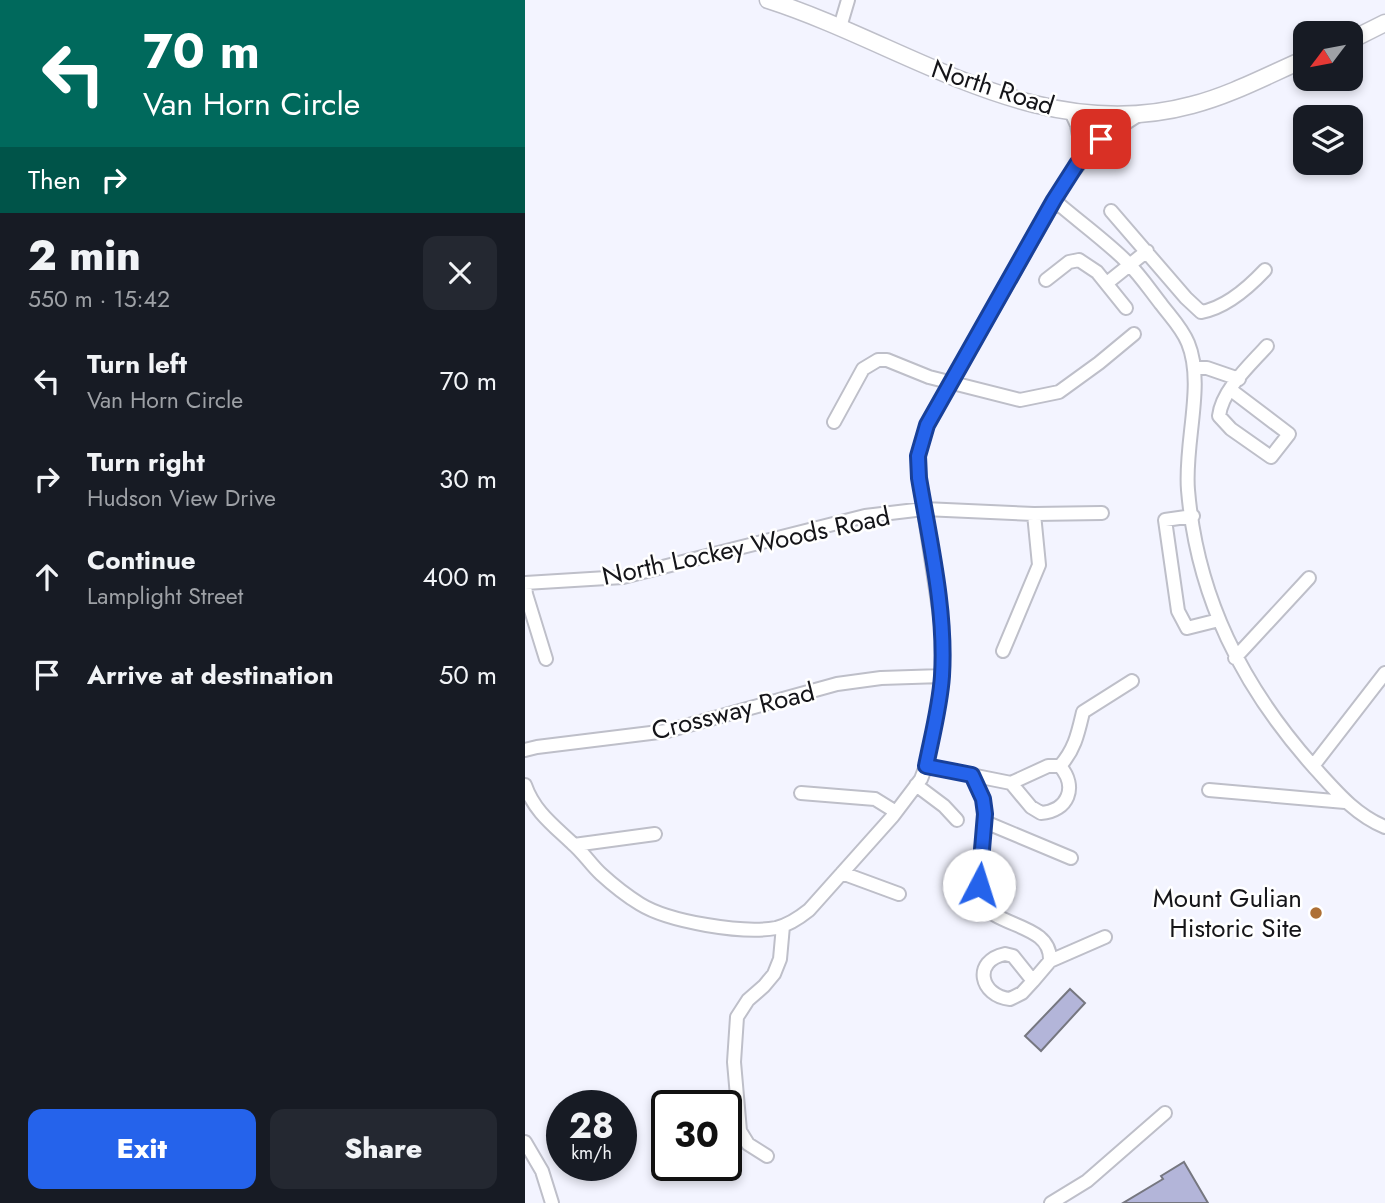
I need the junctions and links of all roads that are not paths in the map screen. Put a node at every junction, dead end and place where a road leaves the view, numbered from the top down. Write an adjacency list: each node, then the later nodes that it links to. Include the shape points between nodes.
1 (768, 0): 4 (main road, North Road)
2 (848, 0): 4 (street)
3 (1385, 23): 5 (main road)
4 (840, 27): 7 (main road, North Road, via 982,89)
5 (1363, 34)
6 (1293, 64): 8 (main road, North Road, via 1193,105)
7 (1071, 111): 8 (main road, North Road); 9 (street)
8 (1143, 112): 9 (street, via 1108,132)
9 (1083, 158): 10 (street)
10 (1054, 200): 13 (street); 22 (street)
11 (1111, 211): 12 (street)
12 (1147, 251): 13 (street); 14 (street, via 1201,312 1247,288)
13 (1129, 264): 16 (street); 20 (street, via 1176,322)
14 (1265, 270)
15 (1046, 280): 16 (street, via 1079,260)
16 (1107, 283): 17 (street)
17 (1126, 308)
18 (1134, 334): 22 (street, via 1059,391 1020,400)
19 (1267, 346): 21 (street)
20 (1194, 363): 21 (street); 28 (street, via 1187,456)
21 (1239, 379): 23 (street)
22 (950, 382): 24 (street, via 878,360 863,369); 25 (street, via 927,425 918,456)
23 (1231, 390): 23 (street, via 1219,416 1271,457 1289,434)
24 (834, 422)
25 (924, 509): 27 (street, North Lockey Woods Road); 30 (street, North Lockey Woods Road, via 865,516 623,577); 36 (street, via 942,629)
26 (1102, 513): 27 (street, North Lockey Woods Road)
27 (1034, 514): 32 (street, via 1039,565)
28 (1193, 516): 31 (street); 31 (street, via 1165,520 1178,611 1187,628)
29 (1309, 578): 33 (street)
30 (525, 584): 34 (street)
31 (1219, 620): 33 (street)
32 (1003, 651)
33 (1235, 657): 41 (street, via 1280,727)
34 (546, 659)
35 (1385, 673): 41 (street)
36 (942, 676): 38 (street, Crossway Road, via 837,684 667,731); 39 (street)
37 (1132, 681): 40 (street, via 1083,712 1079,736)
38 (525, 750)
39 (926, 766): 42 (street); 45 (street)
40 (1060, 766): 43 (street, via 1048,766); 43 (street, via 1070,793 1051,811 1041,813 1031,807)
41 (1313, 766): 48 (street)
42 (972, 775): 43 (street); 51 (street, via 983,799)
43 (1011, 783)
44 (525, 785): 54 (street, via 552,828)
45 (916, 785): 49 (street); 50 (street)
46 (1209, 790): 48 (street)
47 (801, 793): 49 (street, via 875,799)
48 (1345, 802): 52 (street)
49 (896, 812): 56 (street)
50 (957, 820)
51 (985, 822): 55 (street); 60 (street, via 980,899 993,914 1037,934)
52 (1385, 827)
53 (655, 834): 54 (street)
54 (574, 845): 58 (street, via 601,875 660,914 753,929)
55 (1070, 858)
56 (842, 873): 57 (street); 58 (street, via 809,910)
57 (899, 894)
58 (783, 926): 64 (street, via 774,974 740,1010 734,1033 740,1131 748,1144)
59 (1105, 937): 60 (street)
60 (1050, 961): 61 (street)
61 (1033, 981)
62 (1165, 1113): 66 (street, via 1087,1181)
63 (525, 1142): 65 (street, via 542,1171)
64 (767, 1156)
65 (552, 1203)
66 (1051, 1203)

